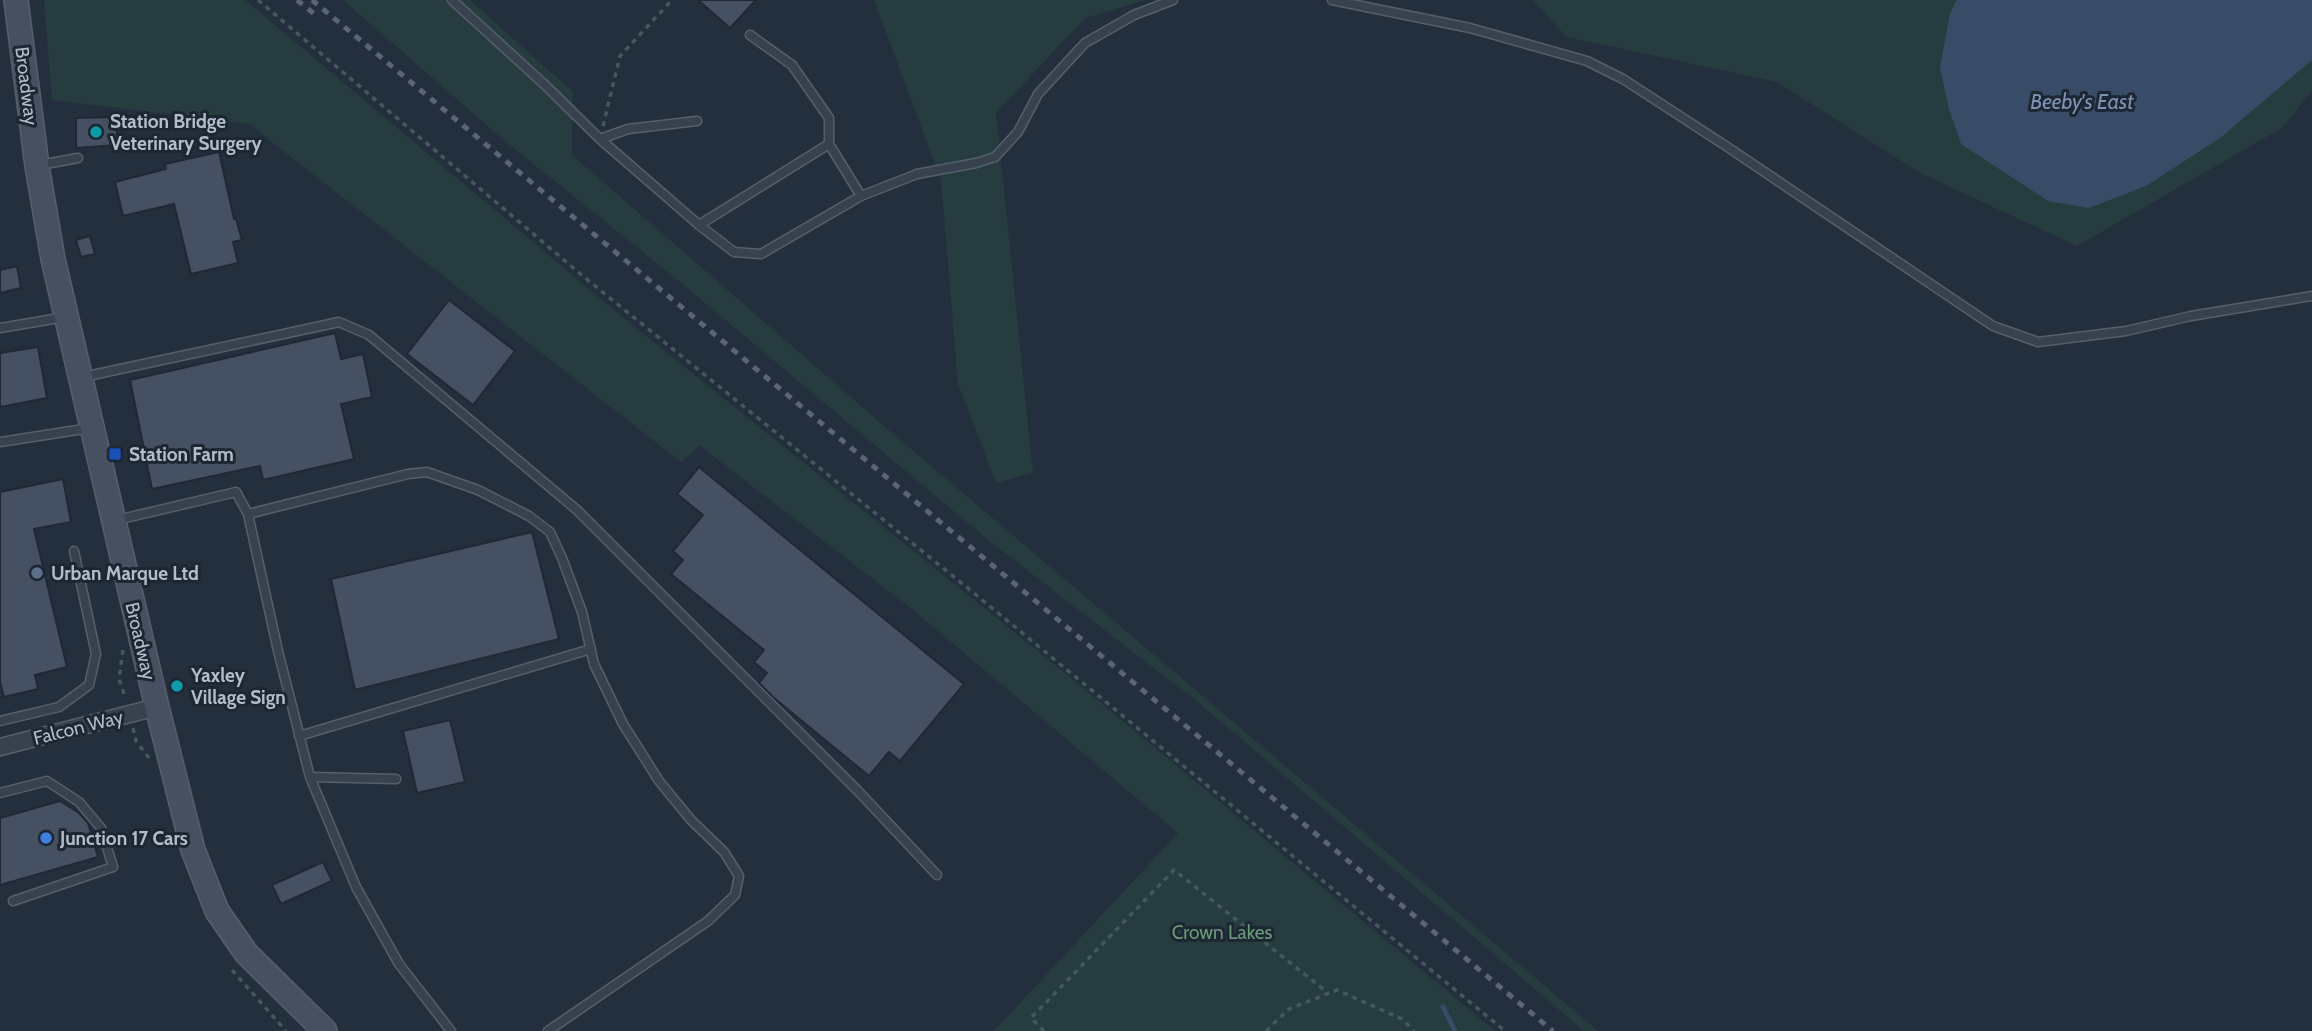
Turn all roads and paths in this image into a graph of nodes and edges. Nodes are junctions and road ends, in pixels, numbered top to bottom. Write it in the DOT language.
graph roads {
  1 [pos="16,0"];
  2 [pos="258,0"];
  3 [pos="452,0"];
  4 [pos="671,0"];
  5 [pos="1173,0"];
  6 [pos="1332,0"];
  7 [pos="750,35"];
  8 [pos="697,121"];
  9 [pos="600,139"];
  10 [pos="829,144"];
  11 [pos="78,158"];
  12 [pos="37,166"];
  13 [pos="861,197"];
  14 [pos="699,225"];
  15 [pos="2312,296"];
  16 [pos="68,317"];
  17 [pos="0,328"];
  18 [pos="80,378"];
  19 [pos="92,428"];
  20 [pos="0,442"];
  21 [pos="248,514"];
  22 [pos="114,521"];
  23 [pos="74,551"];
  24 [pos="591,649"];
  25 [pos="156,707"];
  26 [pos="0,721"];
  27 [pos="299,736"];
  28 [pos="0,747"];
  29 [pos="310,778"];
  30 [pos="396,779"];
  31 [pos="0,793"];
  32 [pos="937,875"];
  33 [pos="13,901"];
  34 [pos="1328,993"];
  35 [pos="325,1031"];
  36 [pos="451,1031"];
  37 [pos="548,1031"];
  38 [pos="1044,1031"];
  39 [pos="1266,1031"];
  40 [pos="1414,1031"];
  41 [pos="1505,1031"];
  1 -- 12 [label="main road, Broadway"];
  2 -- 41 [label="path"];
  3 -- 9 [label="lane"];
  4 -- 9 [label="path"];
  5 -- 13 [label="lane"];
  6 -- 15 [label="lane"];
  7 -- 10 [label="lane"];
  8 -- 9 [label="lane"];
  9 -- 14 [label="lane"];
  10 -- 13 [label="lane"];
  10 -- 14 [label="lane"];
  11 -- 12 [label="lane"];
  12 -- 16 [label="main road, Broadway"];
  13 -- 14 [label="lane"];
  16 -- 17 [label="lane"];
  16 -- 18 [label="main road, Broadway"];
  18 -- 19 [label="main road, Broadway"];
  18 -- 32 [label="lane"];
  19 -- 20 [label="lane"];
  19 -- 22 [label="main road, Broadway"];
  21 -- 22 [label="lane"];
  21 -- 24 [label="lane"];
  21 -- 27 [label="lane"];
  22 -- 25 [label="main road, Broadway"];
  23 -- 26 [label="lane"];
  24 -- 27 [label="lane"];
  24 -- 37 [label="lane"];
  25 -- 28 [label="street, Falcon Way"];
  25 -- 35 [label="main road, Broadway"];
  27 -- 29 [label="lane"];
  29 -- 30 [label="lane"];
  29 -- 36 [label="lane"];
  31 -- 33 [label="lane"];
  34 -- 38 [label="path"];
  34 -- 39 [label="path"];
  34 -- 40 [label="path"];
}
